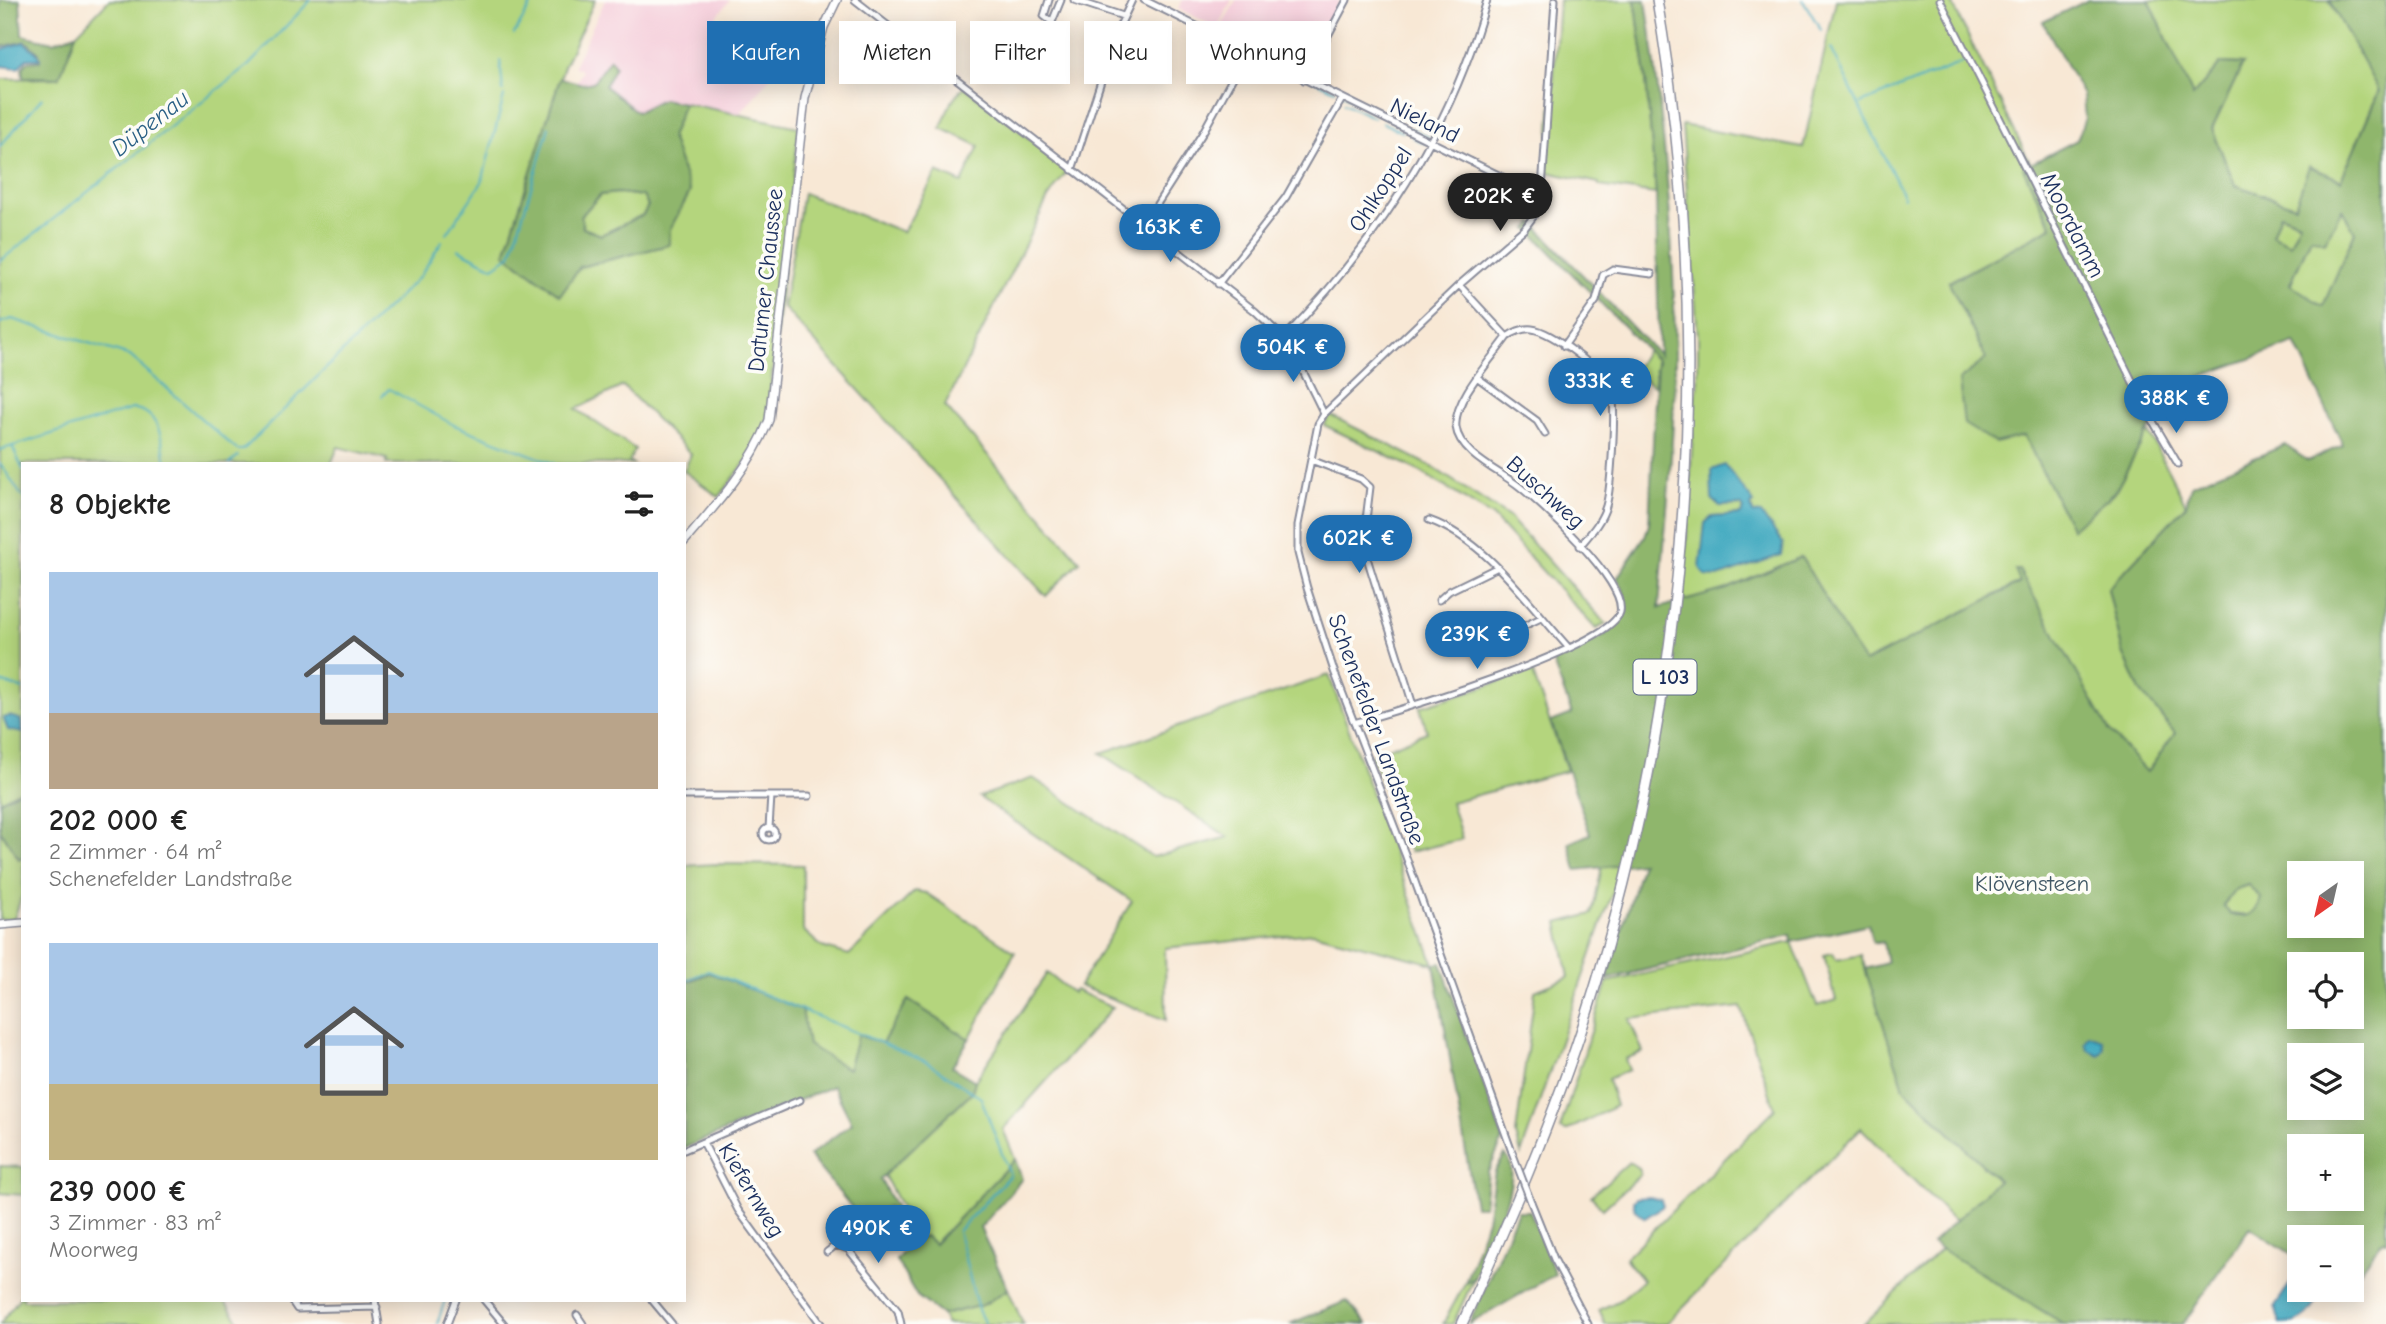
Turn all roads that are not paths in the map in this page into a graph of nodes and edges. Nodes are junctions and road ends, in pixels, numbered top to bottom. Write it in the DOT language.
graph roads {
  1 [pos="837,0"];
  2 [pos="855,0"];
  3 [pos="1049,0"];
  4 [pos="1061,0"];
  5 [pos="1073,0"];
  6 [pos="1132,0"];
  7 [pos="1144,0"];
  8 [pos="1347,0"];
  9 [pos="1487,0"];
  10 [pos="1555,0"];
  11 [pos="1657,0"];
  12 [pos="1940,0"];
  13 [pos="1123,16"];
  14 [pos="1188,21"];
  15 [pos="1331,30"];
  16 [pos="1229,84"];
  17 [pos="1312,84"];
  18 [pos="1342,99"];
  19 [pos="1431,142"];
  20 [pos="1072,170"];
  21 [pos="1541,196"];
  22 [pos="1143,226"];
  23 [pos="1652,274"];
  24 [pos="1218,284"];
  25 [pos="1459,285"];
  26 [pos="1507,337"];
  27 [pos="1284,338"];
  28 [pos="1564,346"];
  29 [pos="1478,378"];
  30 [pos="1324,414"];
  31 [pos="1545,434"];
  32 [pos="1311,460"];
  33 [pos="2178,464"];
  34 [pos="1429,520"];
  35 [pos="686,540"];
  36 [pos="1580,546"];
  37 [pos="1496,568"];
  38 [pos="1439,600"];
  39 [pos="1541,618"];
  40 [pos="1568,647"];
  41 [pos="1458,650"];
  42 [pos="1413,705"];
  43 [pos="1354,723"];
  44 [pos="686,796"];
  45 [pos="771,796"];
  46 [pos="808,796"];
  47 [pos="769,828"];
  48 [pos="21,923"];
  49 [pos="0,925"];
  50 [pos="800,1100"];
  51 [pos="703,1142"];
  52 [pos="686,1149"];
  53 [pos="827,1252"];
  54 [pos="292,1302"];
  55 [pos="455,1302"];
  56 [pos="486,1302"];
  57 [pos="654,1302"];
  58 [pos="376,1304"];
  59 [pos="577,1315"];
  60 [pos="379,1324"];
  61 [pos="447,1324"];
  62 [pos="505,1324"];
  63 [pos="583,1324"];
  64 [pos="672,1324"];
  65 [pos="821,1324"];
  66 [pos="901,1324"];
  67 [pos="1462,1324"];
  68 [pos="1588,1324"];
  1 -- 35 [label="street, Datumer Chaussee"];
  2 -- 20 [label="street"];
  3 -- 4 [label="street"];
  5 -- 13 [label="street"];
  6 -- 13 [label="street"];
  7 -- 14 [label="street, Nieland"];
  8 -- 15 [label="street"];
  9 -- 19 [label="street, Ohlkoppel"];
  10 -- 21 [label="street, Schenefelder Landstraße"];
  11 -- 67 [label="main road, L 103"];
  12 -- 33 [label="street, Moordamm"];
  13 -- 20 [label="street"];
  16 -- 22 [label="street"];
  17 -- 18 [label="street, Nieland"];
  18 -- 19 [label="street, Nieland"];
  18 -- 24 [label="street"];
  19 -- 21 [label="street, Nieland"];
  19 -- 27 [label="street, Ohlkoppel"];
  20 -- 22 [label="street"];
  21 -- 25 [label="street, Schenefelder Landstraße"];
  22 -- 24 [label="street"];
  23 -- 28 [label="street"];
  24 -- 27 [label="street"];
  25 -- 26 [label="street"];
  25 -- 30 [label="street, Schenefelder Landstraße"];
  26 -- 28 [label="street"];
  26 -- 29 [label="street, Buschweg"];
  27 -- 30 [label="street"];
  28 -- 36 [label="street"];
  29 -- 31 [label="street, Buschweg"];
  29 -- 36 [label="street, Buschweg"];
  30 -- 32 [label="street, Schenefelder Landstraße"];
  32 -- 42 [label="street"];
  32 -- 43 [label="street, Schenefelder Landstraße"];
  34 -- 37 [label="street"];
  36 -- 40 [label="street, Buschweg"];
  37 -- 38 [label="street"];
  37 -- 39 [label="street"];
  39 -- 40 [label="street"];
  39 -- 41 [label="street"];
  40 -- 42 [label="street"];
  42 -- 43 [label="street"];
  43 -- 68 [label="street, Schenefelder Landstraße, bridge"];
  44 -- 45 [label="street"];
  45 -- 46 [label="street"];
  45 -- 47 [label="street"];
  48 -- 49 [label="street"];
  50 -- 51 [label="street"];
  51 -- 52 [label="street"];
  51 -- 65 [label="street, Kiefernweg"];
  53 -- 66 [label="street"];
  54 -- 58 [label="street"];
  55 -- 61 [label="street"];
  56 -- 62 [label="street"];
  57 -- 64 [label="street"];
  58 -- 60 [label="street"];
  59 -- 63 [label="street"];
}
